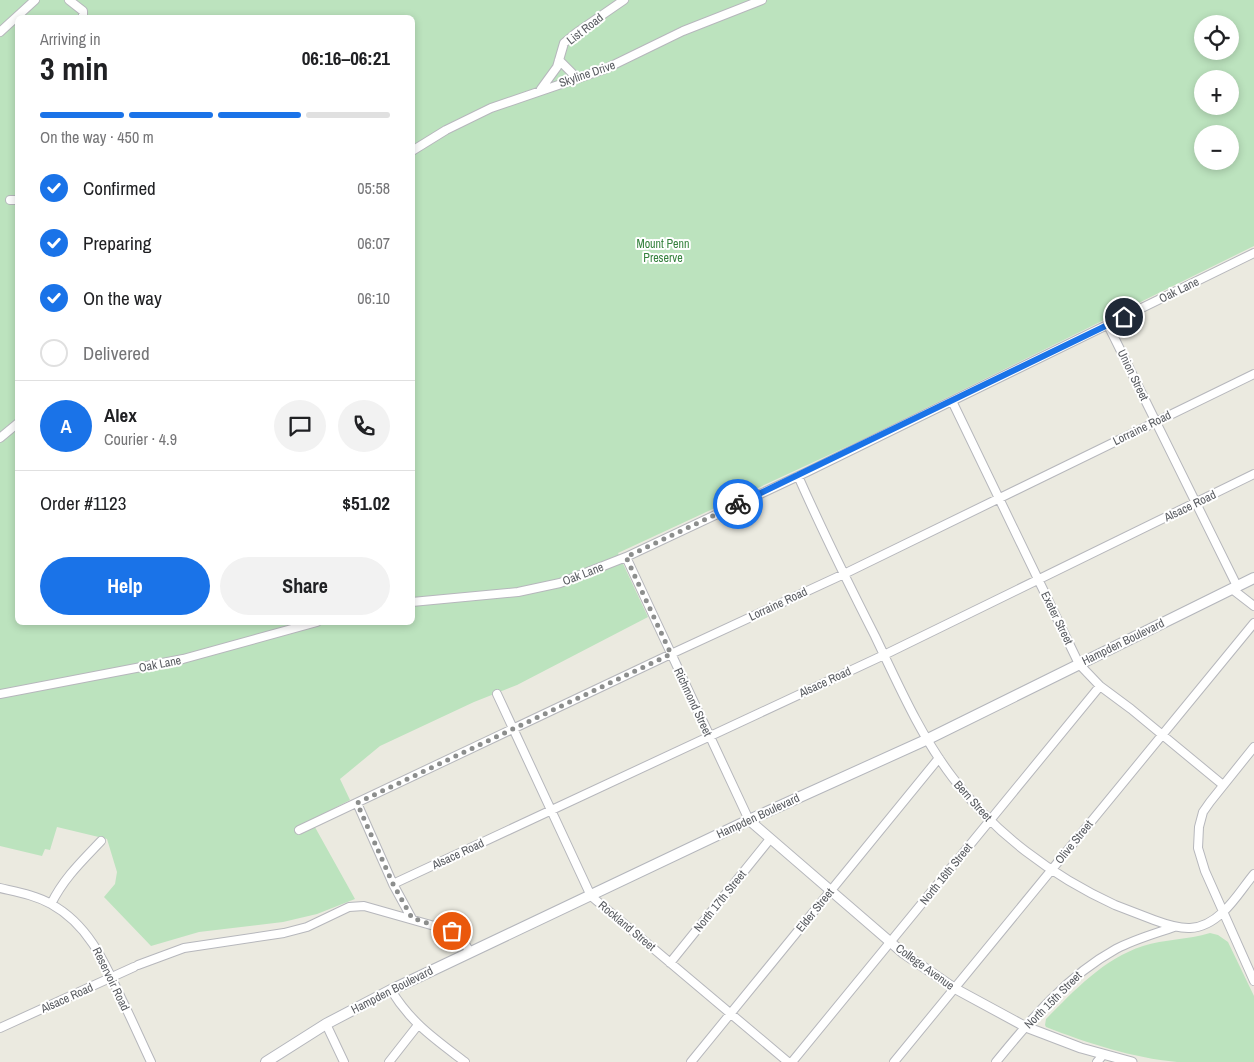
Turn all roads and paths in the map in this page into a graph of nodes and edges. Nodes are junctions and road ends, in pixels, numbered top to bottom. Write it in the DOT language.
graph roads {
  1 [pos="35,0"];
  2 [pos="69,0"];
  3 [pos="624,0"];
  4 [pos="762,0"];
  5 [pos="19,15"];
  6 [pos="83,15"];
  7 [pos="15,18"];
  8 [pos="0,32"];
  9 [pos="559,60"];
  10 [pos="577,78"];
  11 [pos="539,91"];
  12 [pos="415,149"];
  13 [pos="1254,253"];
  14 [pos="1108,325"];
  15 [pos="1254,374"];
  16 [pos="952,401"];
  17 [pos="1156,421"];
  18 [pos="15,426"];
  19 [pos="0,438"];
  20 [pos="1254,474"];
  21 [pos="798,476"];
  22 [pos="1000,498"];
  23 [pos="1196,503"];
  24 [pos="626,557"];
  25 [pos="844,574"];
  26 [pos="1254,578"];
  27 [pos="1038,580"];
  28 [pos="1235,587"];
  29 [pos="415,602"];
  30 [pos="1254,606"];
  31 [pos="1254,623"];
  32 [pos="306,625"];
  33 [pos="671,654"];
  34 [pos="884,655"];
  35 [pos="1079,664"];
  36 [pos="1100,686"];
  37 [pos="0,694"];
  38 [pos="497,694"];
  39 [pos="513,728"];
  40 [pos="1162,735"];
  41 [pos="709,736"];
  42 [pos="928,739"];
  43 [pos="1254,748"];
  44 [pos="939,758"];
  45 [pos="1223,785"];
  46 [pos="357,803"];
  47 [pos="551,810"];
  48 [pos="749,820"];
  49 [pos="990,820"];
  50 [pos="299,830"];
  51 [pos="770,839"];
  52 [pos="101,841"];
  53 [pos="1051,870"];
  54 [pos="1254,874"];
  55 [pos="393,884"];
  56 [pos="0,888"];
  57 [pos="830,892"];
  58 [pos="591,896"];
  59 [pos="51,904"];
  60 [pos="1223,912"];
  61 [pos="412,918"];
  62 [pos="1174,927"];
  63 [pos="891,942"];
  64 [pos="470,952"];
  65 [pos="670,963"];
  66 [pos="112,978"];
  67 [pos="1254,981"];
  68 [pos="954,988"];
  69 [pos="391,990"];
  70 [pos="730,1014"];
  71 [pos="326,1024"];
  72 [pos="418,1025"];
  73 [pos="1026,1027"];
  74 [pos="0,1028"];
  75 [pos="1100,1058"];
  76 [pos="151,1062"];
  77 [pos="266,1062"];
  78 [pos="344,1062"];
  79 [pos="389,1062"];
  80 [pos="465,1062"];
  81 [pos="691,1062"];
  82 [pos="788,1062"];
  83 [pos="792,1062"];
  84 [pos="894,1062"];
  85 [pos="996,1062"];
  86 [pos="1132,1062"];
  1 -- 5 [label="street"];
  2 -- 6 [label="street"];
  3 -- 9 [label="street, List Road"];
  4 -- 10 [label="street, Skyline Drive"];
  7 -- 8 [label="street"];
  9 -- 10 [label="street"];
  9 -- 11 [label="street, List Road"];
  10 -- 11 [label="street, Skyline Drive"];
  11 -- 12 [label="street, Skyline Drive"];
  13 -- 14 [label="street, Oak Lane"];
  14 -- 16 [label="street, Oak Lane"];
  14 -- 17 [label="street, Union Street"];
  15 -- 17 [label="street, Lorraine Road"];
  16 -- 21 [label="street, Oak Lane"];
  16 -- 22 [label="street, Exeter Street"];
  17 -- 22 [label="street, Lorraine Road"];
  17 -- 23 [label="street, Union Street"];
  18 -- 19 [label="street"];
  20 -- 23 [label="street, Alsace Road"];
  21 -- 24 [label="street, Oak Lane"];
  21 -- 25 [label="street, Bern Street"];
  22 -- 25 [label="street, Lorraine Road"];
  22 -- 27 [label="street, Exeter Street"];
  23 -- 27 [label="street, Alsace Road"];
  23 -- 28 [label="street, Union Street"];
  24 -- 29 [label="street, Oak Lane"];
  24 -- 33 [label="street, Richmond Street"];
  25 -- 33 [label="street, Lorraine Road"];
  25 -- 34 [label="street, Bern Street"];
  26 -- 28 [label="main road, Hampden Boulevard"];
  27 -- 34 [label="street, Alsace Road"];
  27 -- 35 [label="street, Exeter Street"];
  28 -- 30 [label="street, Union Street"];
  28 -- 35 [label="main road, Hampden Boulevard"];
  31 -- 40 [label="street, Olive Street"];
  32 -- 37 [label="street, Oak Lane"];
  33 -- 39 [label="street, Lorraine Road"];
  33 -- 41 [label="street, Richmond Street"];
  34 -- 41 [label="street, Alsace Road"];
  34 -- 42 [label="street, Bern Street"];
  35 -- 36 [label="street, Exeter Street"];
  35 -- 42 [label="main road, Hampden Boulevard"];
  36 -- 40 [label="street, Exeter Street"];
  36 -- 49 [label="street, North 16th Street"];
  38 -- 39 [label="street, Rockland Street"];
  39 -- 46 [label="street, Lorraine Road"];
  39 -- 47 [label="street, Rockland Street"];
  40 -- 45 [label="street, Exeter Street"];
  40 -- 53 [label="street, Olive Street"];
  41 -- 47 [label="street, Alsace Road"];
  41 -- 48 [label="street, Richmond Street"];
  42 -- 44 [label="street, Bern Street"];
  42 -- 48 [label="main road, Hampden Boulevard"];
  43 -- 45 [label="street"];
  44 -- 49 [label="street, Bern Street"];
  44 -- 57 [label="street, Elder Street"];
  45 -- 60 [label="street"];
  46 -- 50 [label="street, Lorraine Road"];
  46 -- 55 [label="street"];
  47 -- 55 [label="street, Alsace Road"];
  47 -- 58 [label="street, Rockland Street"];
  48 -- 51 [label="street, College Avenue"];
  48 -- 58 [label="main road, Hampden Boulevard"];
  49 -- 53 [label="street, Bern Street"];
  49 -- 63 [label="street, North 16th Street"];
  51 -- 57 [label="street, College Avenue"];
  51 -- 65 [label="street, North 17th Street"];
  52 -- 59 [label="street"];
  53 -- 62 [label="street, Bern Street"];
  53 -- 68 [label="street, Olive Street"];
  54 -- 60 [label="street, Bern Street"];
  55 -- 61 [label="street"];
  56 -- 59 [label="street, Reservoir Road"];
  57 -- 63 [label="street, College Avenue"];
  57 -- 70 [label="street, Elder Street"];
  58 -- 64 [label="main road, Hampden Boulevard"];
  58 -- 65 [label="street, Rockland Street"];
  59 -- 66 [label="street, Reservoir Road"];
  60 -- 62 [label="street, Bern Street"];
  60 -- 67 [label="street"];
  61 -- 64 [label="street, Alsace Road"];
  61 -- 66 [label="street, Alsace Road"];
  62 -- 73 [label="street, North 15th Street"];
  63 -- 68 [label="street, College Avenue"];
  63 -- 83 [label="street, North 16th Street"];
  64 -- 69 [label="main road, Hampden Boulevard"];
  65 -- 70 [label="street, Rockland Street"];
  66 -- 74 [label="street, Alsace Road"];
  66 -- 76 [label="street, Reservoir Road"];
  68 -- 73 [label="street, College Avenue"];
  68 -- 84 [label="street, Olive Street"];
  69 -- 71 [label="main road, Hampden Boulevard"];
  69 -- 72 [label="street"];
  70 -- 81 [label="street, Elder Street"];
  70 -- 82 [label="street, Rockland Street"];
  71 -- 77 [label="main road, Hampden Boulevard"];
  71 -- 78 [label="street"];
  72 -- 79 [label="street"];
  72 -- 80 [label="street"];
  73 -- 75 [label="street, College Avenue"];
  73 -- 85 [label="street, North 15th Street"];
  75 -- 86 [label="street, College Avenue"];
}
